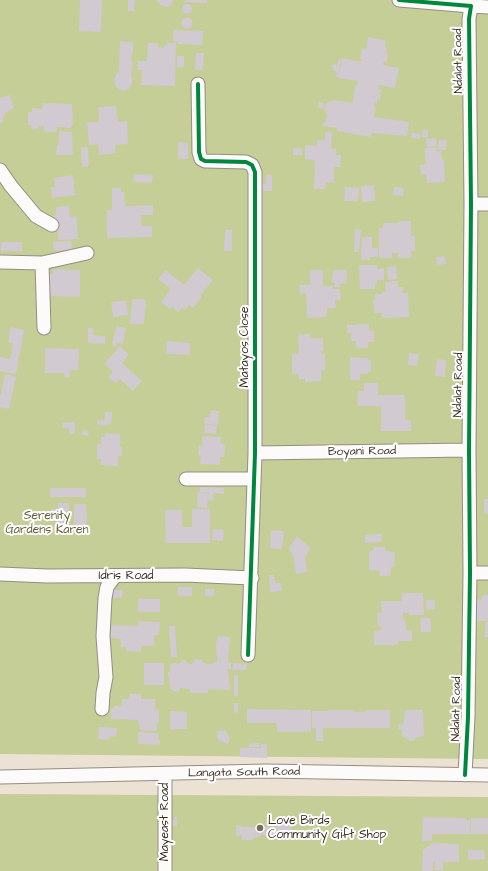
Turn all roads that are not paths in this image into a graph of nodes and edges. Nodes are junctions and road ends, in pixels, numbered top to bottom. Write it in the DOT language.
graph roads {
  1 [pos="399,0"];
  2 [pos="466,5"];
  3 [pos="488,6"];
  4 [pos="198,84"];
  5 [pos="0,170"];
  6 [pos="471,204"];
  7 [pos="488,204"];
  8 [pos="52,225"];
  9 [pos="87,253"];
  10 [pos="0,262"];
  11 [pos="42,263"];
  12 [pos="44,328"];
  13 [pos="469,450"];
  14 [pos="255,453"];
  15 [pos="186,479"];
  16 [pos="254,479"];
  17 [pos="470,573"];
  18 [pos="488,573"];
  19 [pos="0,574"];
  20 [pos="115,576"];
  21 [pos="252,578"];
  22 [pos="248,656"];
  23 [pos="102,709"];
  24 [pos="165,774"];
  25 [pos="465,775"];
  26 [pos="488,775"];
  27 [pos="0,777"];
  28 [pos="163,870"];
  1 -- 2 [label="street"];
  2 -- 3 [label="street"];
  2 -- 6 [label="street, Ndalat Road"];
  4 -- 14 [label="street, Matayos Close"];
  5 -- 8 [label="street"];
  6 -- 7 [label="street"];
  6 -- 13 [label="street, Ndalat Road"];
  9 -- 11 [label="street"];
  10 -- 11 [label="street"];
  11 -- 12 [label="street"];
  13 -- 14 [label="street, Boyani Road"];
  13 -- 17 [label="street, Ndalat Road"];
  14 -- 16 [label="street, Matayos Close"];
  15 -- 16 [label="street"];
  16 -- 21 [label="street, Matayos Close"];
  17 -- 18 [label="street"];
  17 -- 25 [label="street, Ndalat Road"];
  19 -- 20 [label="street, Idris Road"];
  20 -- 21 [label="street, Idris Road"];
  20 -- 23 [label="street"];
  21 -- 22 [label="street, Matayos Close"];
  24 -- 25 [label="street, Langata South Road"];
  24 -- 27 [label="street, Langata South Road"];
  24 -- 28 [label="street, Mayeast Road"];
  25 -- 26 [label="street, Langata South Road"];
}
